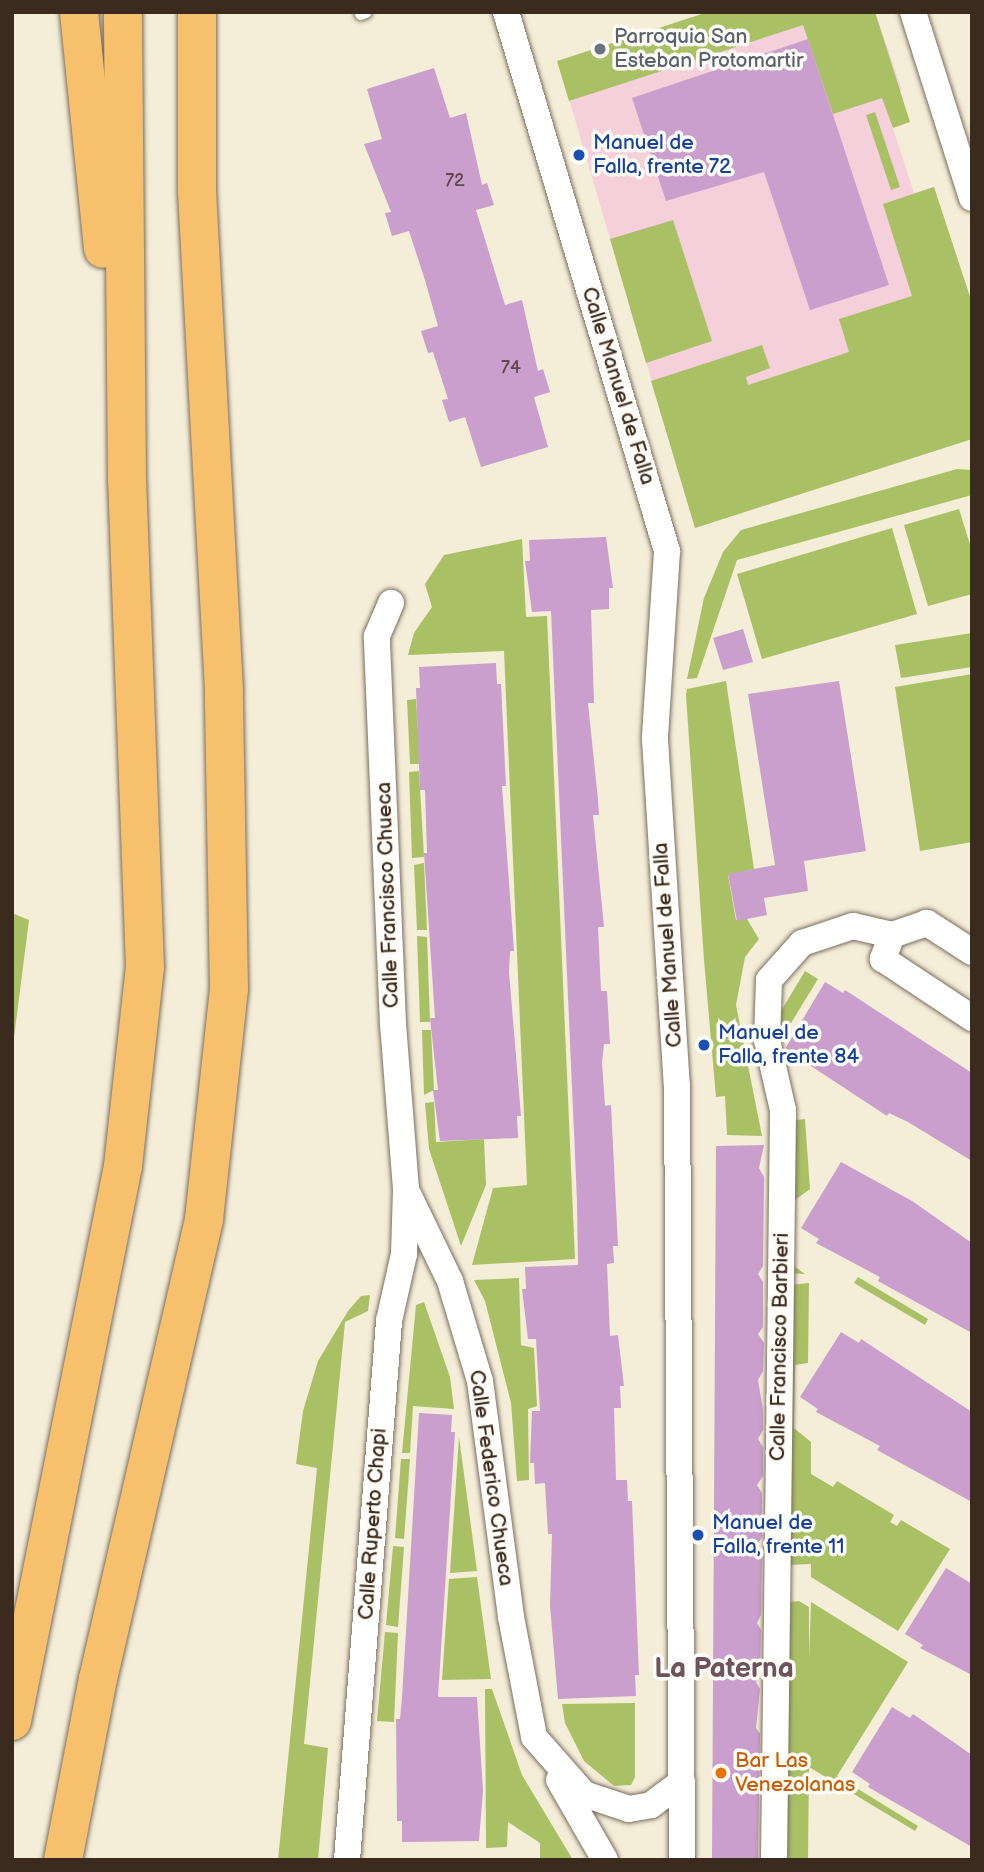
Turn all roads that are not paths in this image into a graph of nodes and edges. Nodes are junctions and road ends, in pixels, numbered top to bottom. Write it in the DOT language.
graph roads {
  1 [pos="79,12"];
  2 [pos="123,12"];
  3 [pos="197,12"];
  4 [pos="506,12"];
  5 [pos="526,12"];
  6 [pos="913,12"];
  7 [pos="517,53"];
  8 [pos="972,198"];
  9 [pos="127,481"];
  10 [pos="390,603"];
  11 [pos="892,935"];
  12 [pos="972,952"];
  13 [pos="972,1018"];
  14 [pos="406,1189"];
  15 [pos="12,1721"];
  16 [pos="534,1737"];
  17 [pos="682,1782"];
  18 [pos="63,1860"];
  19 [pos="347,1860"];
  20 [pos="605,1860"];
  21 [pos="682,1860"];
  22 [pos="774,1860"];
  1 -- 9 [label="highway"];
  2 -- 9 [label="highway"];
  3 -- 18 [label="highway"];
  4 -- 7 [label="street, Calle Manuel de Falla"];
  5 -- 7 [label="street, Calle Manuel de Falla"];
  6 -- 8 [label="street"];
  7 -- 17 [label="street, Calle Manuel de Falla"];
  9 -- 15 [label="highway"];
  10 -- 14 [label="street, Calle Francisco Chueca"];
  11 -- 12 [label="street"];
  11 -- 13 [label="street"];
  11 -- 22 [label="street, Calle Francisco Barbieri"];
  14 -- 16 [label="street, Calle Federico Chueca"];
  14 -- 19 [label="street, Calle Ruperto Chapi"];
  16 -- 17 [label="street"];
  16 -- 20 [label="street, Calle Federico Chueca"];
  17 -- 21 [label="street, Calle Manuel de Falla"];
}
